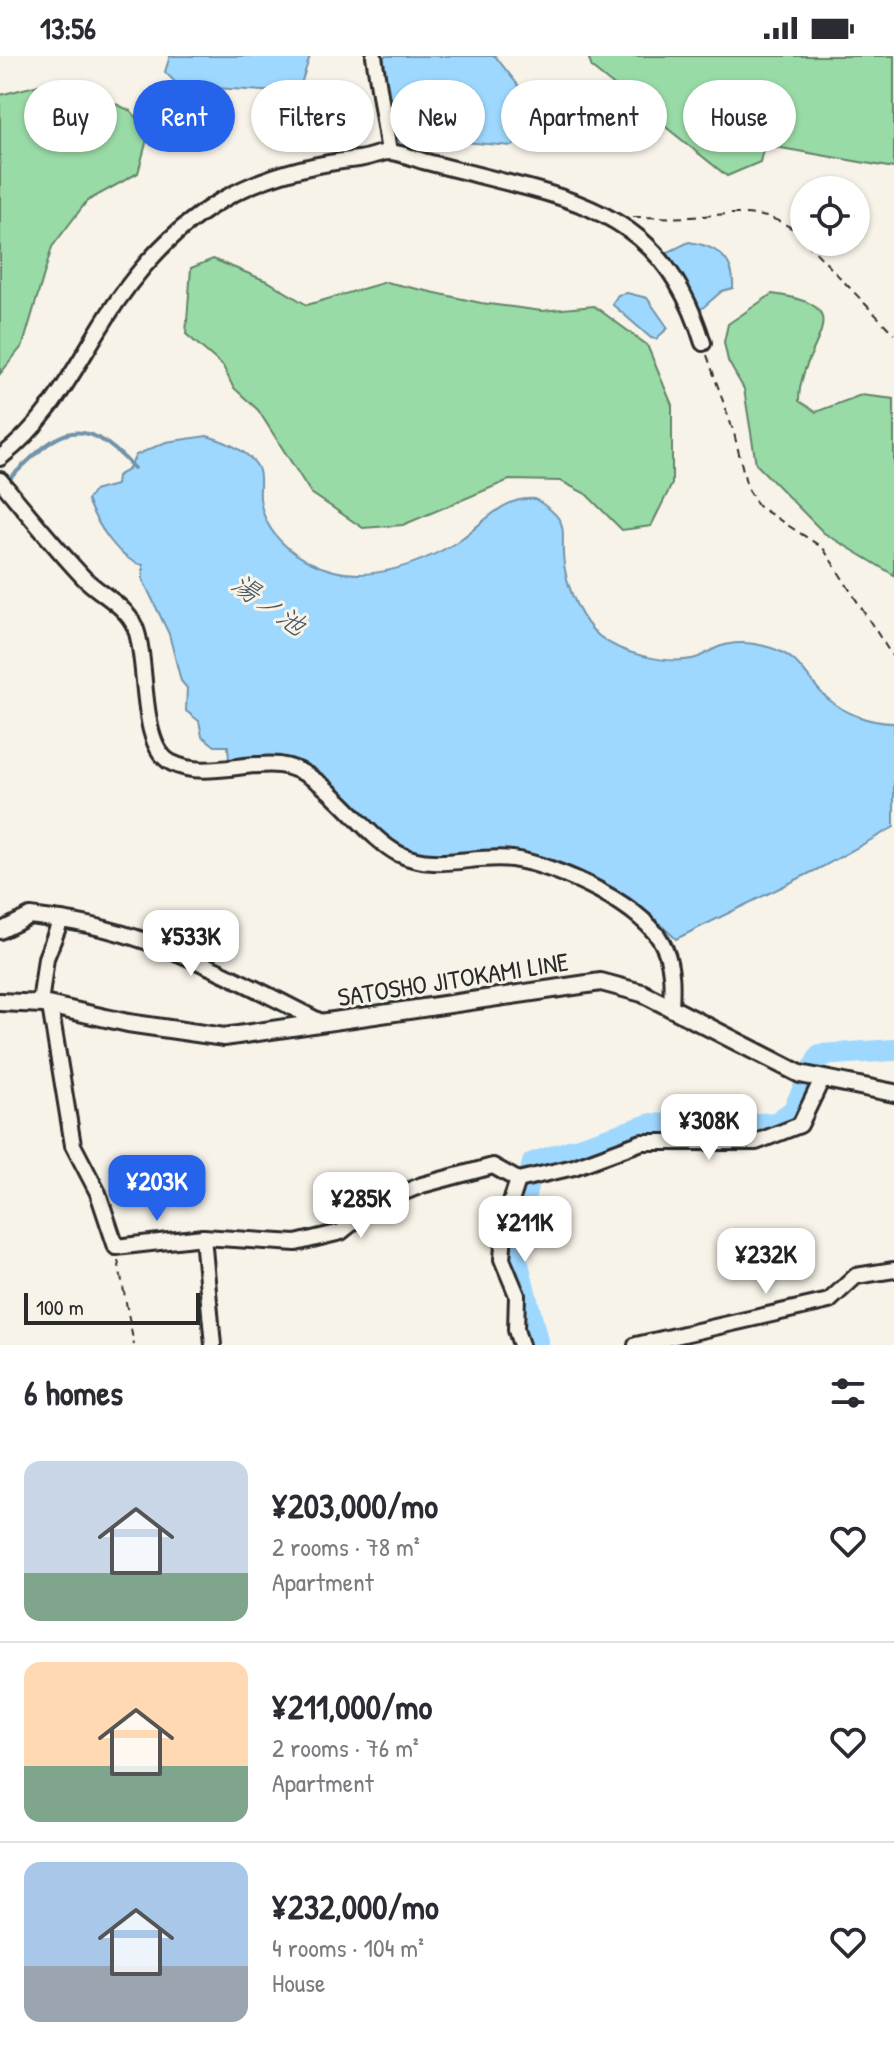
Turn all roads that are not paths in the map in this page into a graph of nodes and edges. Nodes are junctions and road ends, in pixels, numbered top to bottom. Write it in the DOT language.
graph roads {
  1 [pos="374,56"];
  2 [pos="389,152"];
  3 [pos="703,343"];
  4 [pos="0,458"];
  5 [pos="0,480"];
  6 [pos="61,920"];
  7 [pos="0,931"];
  8 [pos="0,1002"];
  9 [pos="45,1005"];
  10 [pos="671,1009"];
  11 [pos="323,1023"];
  12 [pos="812,1077"];
  13 [pos="894,1093"];
  14 [pos="519,1180"];
  15 [pos="203,1237"];
  16 [pos="894,1270"];
  17 [pos="213,1345"];
  18 [pos="521,1345"];
  19 [pos="636,1345"];
  1 -- 2 [label="street"];
  2 -- 3 [label="street"];
  2 -- 4 [label="street"];
  5 -- 10 [label="street"];
  6 -- 7 [label="street"];
  6 -- 9 [label="street"];
  6 -- 11 [label="street"];
  8 -- 9 [label="main road, SATOSHO JITOKAMI LINE"];
  9 -- 11 [label="main road, SATOSHO JITOKAMI LINE"];
  9 -- 15 [label="street"];
  10 -- 11 [label="main road, SATOSHO JITOKAMI LINE"];
  10 -- 12 [label="main road, SATOSHO JITOKAMI LINE"];
  12 -- 13 [label="main road, SATOSHO JITOKAMI LINE"];
  12 -- 14 [label="street"];
  14 -- 15 [label="street"];
  14 -- 18 [label="street"];
  15 -- 17 [label="street"];
  16 -- 19 [label="street"];
}
